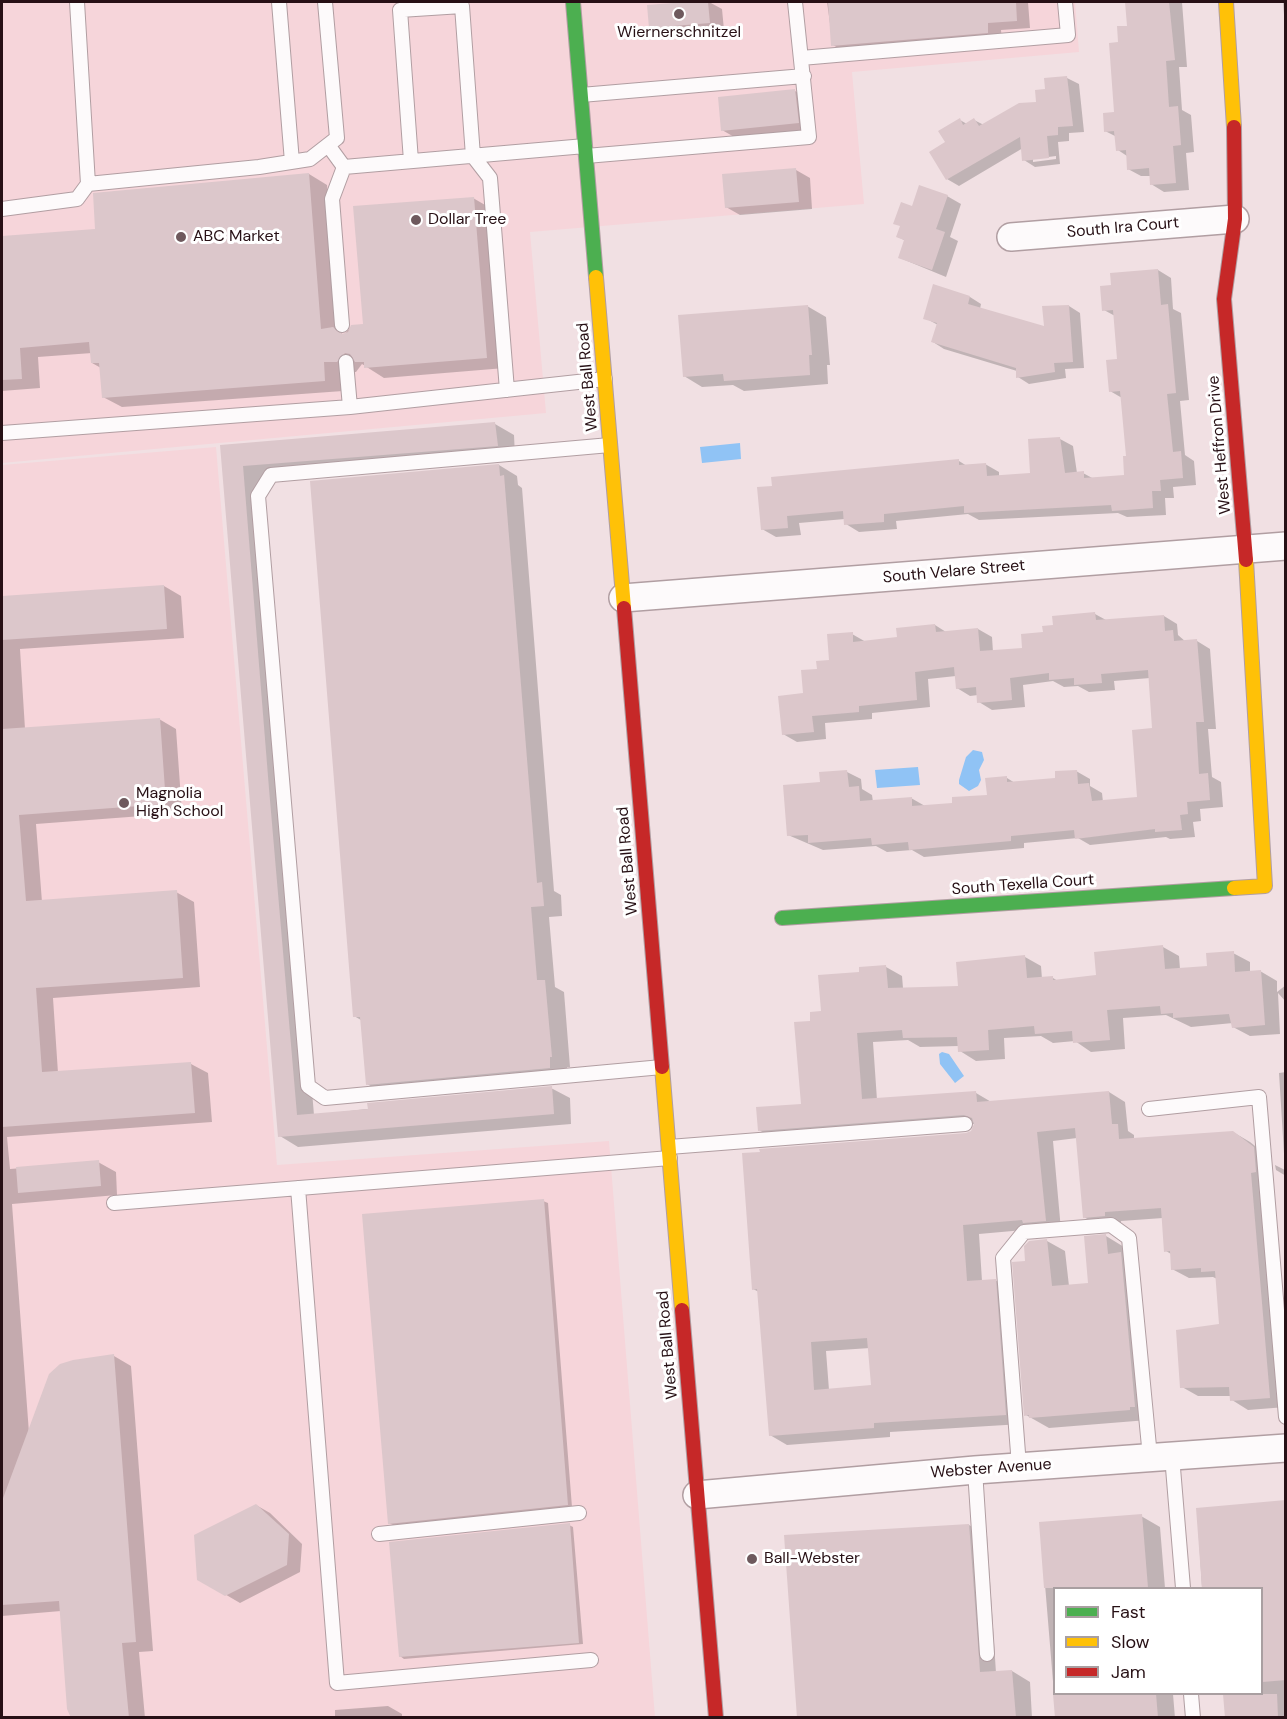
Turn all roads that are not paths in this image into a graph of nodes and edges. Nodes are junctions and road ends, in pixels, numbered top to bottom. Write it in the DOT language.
graph roads {
  1 [pos="76,2"];
  2 [pos="279,2"];
  3 [pos="325,2"];
  4 [pos="573,2"];
  5 [pos="795,2"];
  6 [pos="1065,2"];
  7 [pos="1226,2"];
  8 [pos="801,58"];
  9 [pos="804,76"];
  10 [pos="581,94"];
  11 [pos="328,145"];
  12 [pos="586,151"];
  13 [pos="473,156"];
  14 [pos="411,161"];
  15 [pos="292,162"];
  16 [pos="344,166"];
  17 [pos="88,184"];
  18 [pos="2,209"];
  19 [pos="1235,219"];
  20 [pos="1011,237"];
  21 [pos="342,325"];
  22 [pos="346,362"];
  23 [pos="605,379"];
  24 [pos="507,390"];
  25 [pos="350,408"];
  26 [pos="2,434"];
  27 [pos="610,445"];
  28 [pos="1286,546"];
  29 [pos="1245,549"];
  30 [pos="623,598"];
  31 [pos="1265,886"];
  32 [pos="782,918"];
  33 [pos="662,1067"];
  34 [pos="1149,1109"];
  35 [pos="965,1124"];
  36 [pos="669,1152"];
  37 [pos="298,1188"];
  38 [pos="114,1203"];
  39 [pos="1286,1417"];
  40 [pos="1286,1448"];
  41 [pos="1161,1456"];
  42 [pos="1019,1467"];
  43 [pos="975,1470"];
  44 [pos="697,1495"];
  45 [pos="579,1514"];
  46 [pos="379,1534"];
  47 [pos="1183,1587"];
  48 [pos="987,1654"];
  49 [pos="591,1660"];
  50 [pos="1191,1695"];
  51 [pos="716,1718"];
  52 [pos="1193,1718"];
  1 -- 17 [label="lane"];
  2 -- 15 [label="lane"];
  3 -- 11 [label="lane"];
  4 -- 10 [label="main road, West Ball Road"];
  5 -- 8 [label="lane"];
  6 -- 8 [label="lane"];
  7 -- 19 [label="main road, West Heffron Drive"];
  8 -- 9 [label="lane"];
  9 -- 10 [label="lane"];
  9 -- 12 [label="lane"];
  10 -- 12 [label="main road, West Ball Road"];
  11 -- 15 [label="lane"];
  11 -- 16 [label="lane"];
  12 -- 13 [label="lane"];
  12 -- 23 [label="main road, West Ball Road"];
  13 -- 14 [label="lane"];
  13 -- 14 [label="lane"];
  13 -- 24 [label="lane"];
  14 -- 16 [label="lane"];
  15 -- 17 [label="lane"];
  16 -- 21 [label="lane"];
  17 -- 18 [label="lane"];
  19 -- 20 [label="street, South Ira Court"];
  19 -- 29 [label="main road, West Heffron Drive"];
  22 -- 25 [label="lane"];
  23 -- 24 [label="lane"];
  23 -- 27 [label="main road, West Ball Road"];
  24 -- 25 [label="lane"];
  25 -- 26 [label="lane"];
  27 -- 30 [label="main road, West Ball Road"];
  27 -- 33 [label="lane"];
  28 -- 29 [label="street, South Velare Street"];
  29 -- 30 [label="street, South Velare Street"];
  29 -- 31 [label="main road, West Heffron Drive"];
  30 -- 33 [label="main road, West Ball Road"];
  31 -- 32 [label="main road, South Texella Court"];
  33 -- 36 [label="main road, West Ball Road"];
  34 -- 39 [label="lane"];
  35 -- 36 [label="lane"];
  36 -- 37 [label="lane"];
  36 -- 44 [label="main road, West Ball Road"];
  37 -- 38 [label="lane"];
  37 -- 49 [label="lane"];
  40 -- 41 [label="street, Webster Avenue"];
  41 -- 42 [label="street, Webster Avenue"];
  41 -- 42 [label="lane"];
  41 -- 47 [label="lane"];
  42 -- 43 [label="street, Webster Avenue"];
  43 -- 44 [label="street, Webster Avenue"];
  43 -- 48 [label="lane"];
  44 -- 51 [label="main road, West Ball Road"];
  45 -- 46 [label="lane"];
  50 -- 52 [label="lane"];
}
